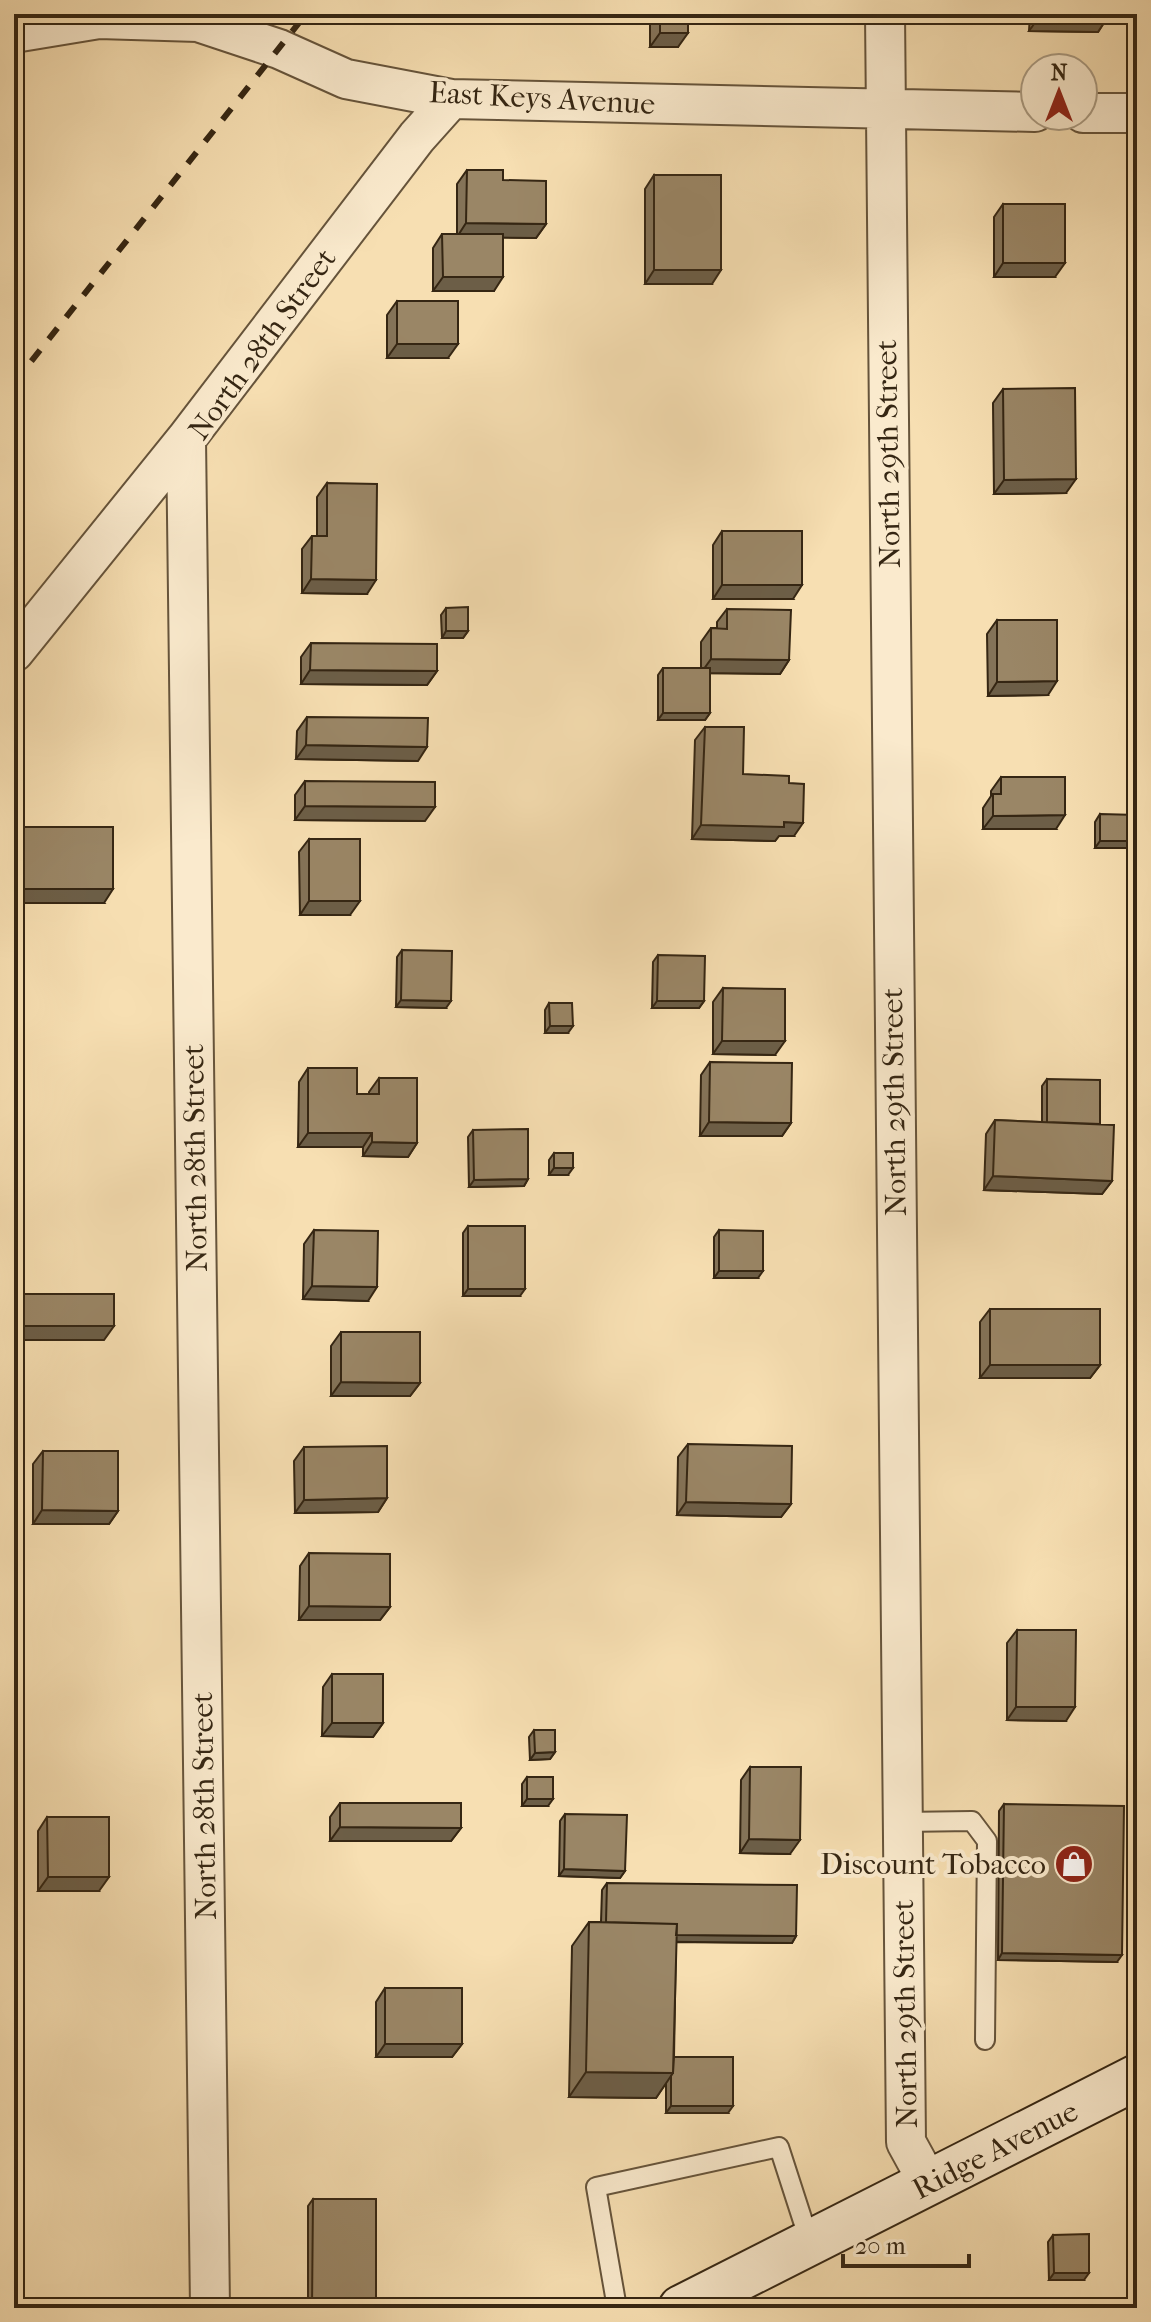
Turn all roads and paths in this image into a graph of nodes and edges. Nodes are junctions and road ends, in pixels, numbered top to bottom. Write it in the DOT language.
graph roads {
  1 [pos="885,14"];
  2 [pos="14,33"];
  3 [pos="451,99"];
  4 [pos="884,109"];
  5 [pos="1019,112"];
  6 [pos="1099,113"];
  7 [pos="1137,113"];
  8 [pos="186,439"];
  9 [pos="14,652"];
  10 [pos="902,1822"];
  11 [pos="985,2040"];
  12 [pos="1137,2077"];
  13 [pos="929,2184"];
  14 [pos="810,2243"];
  15 [pos="210,2308"];
  16 [pos="617,2308"];
  17 [pos="681,2308"];
  1 -- 4 [label="street, North 29th Street"];
  2 -- 3 [label="street, East Keys Avenue"];
  3 -- 4 [label="street, East Keys Avenue"];
  3 -- 8 [label="street, North 28th Street"];
  4 -- 5 [label="street, East Keys Avenue"];
  4 -- 10 [label="street, North 29th Street"];
  6 -- 7 [label="street"];
  8 -- 9 [label="street"];
  8 -- 15 [label="street, North 28th Street"];
  10 -- 11 [label="lane"];
  10 -- 13 [label="street, North 29th Street"];
  12 -- 13 [label="street, Ridge Avenue"];
  13 -- 14 [label="street, Ridge Avenue"];
  14 -- 16 [label="lane"];
  14 -- 17 [label="street, Ridge Avenue"];
}
